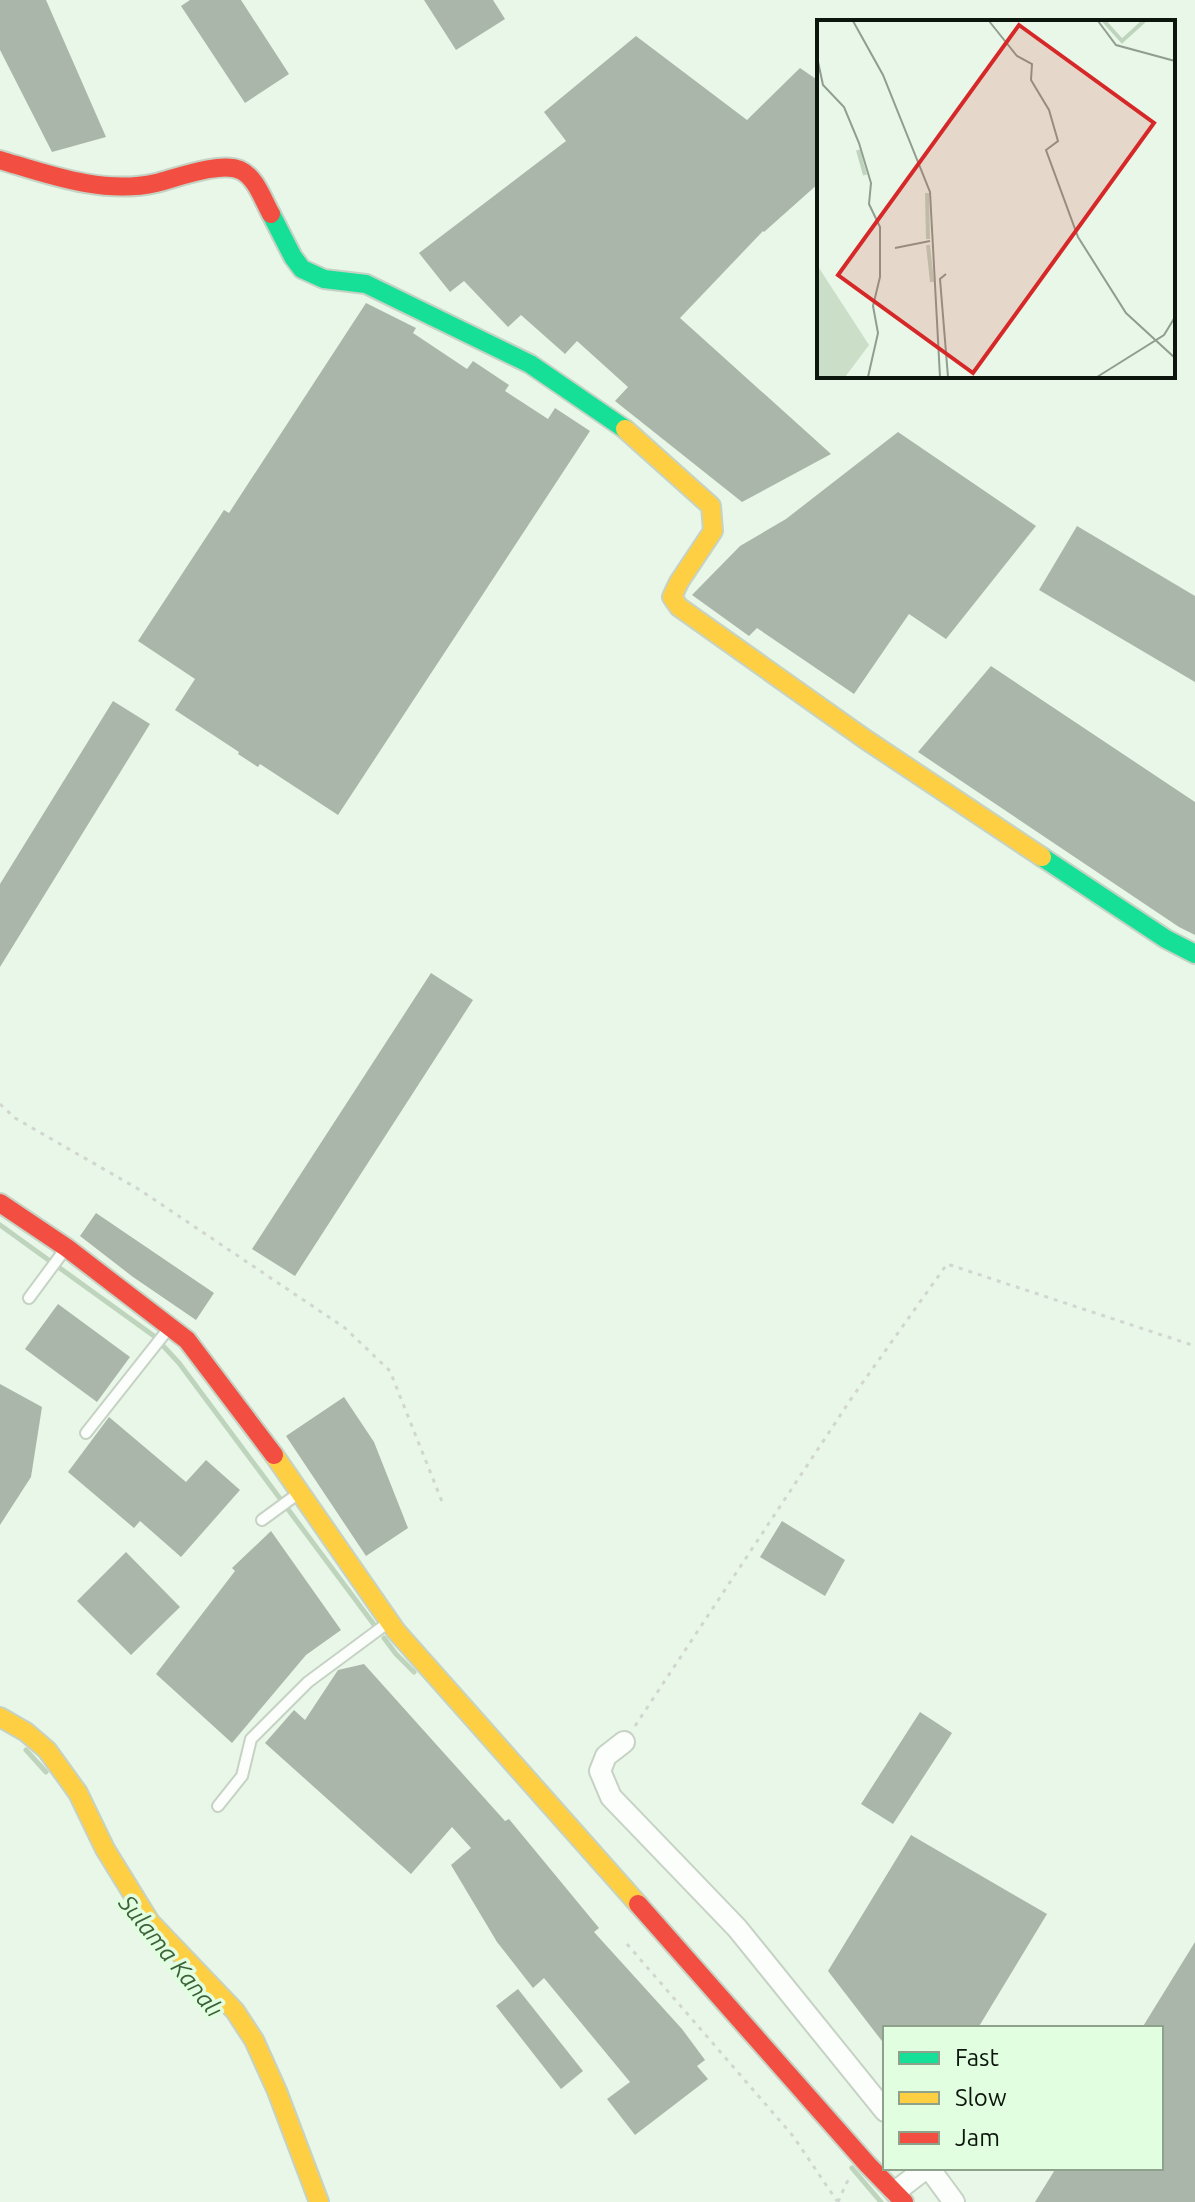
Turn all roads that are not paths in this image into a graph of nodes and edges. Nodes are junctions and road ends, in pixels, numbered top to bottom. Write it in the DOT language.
graph roads {
  1 [pos="0,160"];
  2 [pos="1195,954"];
  3 [pos="0,1203"];
  4 [pos="63,1253"];
  5 [pos="29,1298"];
  6 [pos="166,1331"];
  7 [pos="86,1433"];
  8 [pos="295,1495"];
  9 [pos="262,1520"];
  10 [pos="387,1624"];
  11 [pos="0,1717"];
  12 [pos="624,1742"];
  13 [pos="218,1806"];
  14 [pos="883,2109"];
  15 [pos="926,2170"];
  16 [pos="930,2170"];
  17 [pos="899,2197"];
  18 [pos="319,2202"];
  19 [pos="954,2202"];
  1 -- 2 [label="street"];
  3 -- 4 [label="street"];
  4 -- 5 [label="lane"];
  4 -- 6 [label="street"];
  6 -- 7 [label="lane"];
  6 -- 8 [label="street"];
  8 -- 9 [label="lane"];
  8 -- 10 [label="street"];
  10 -- 13 [label="lane"];
  10 -- 17 [label="street"];
  11 -- 18 [label="street"];
  12 -- 14 [label="street"];
  15 -- 17 [label="street"];
  16 -- 19 [label="street"];
}
